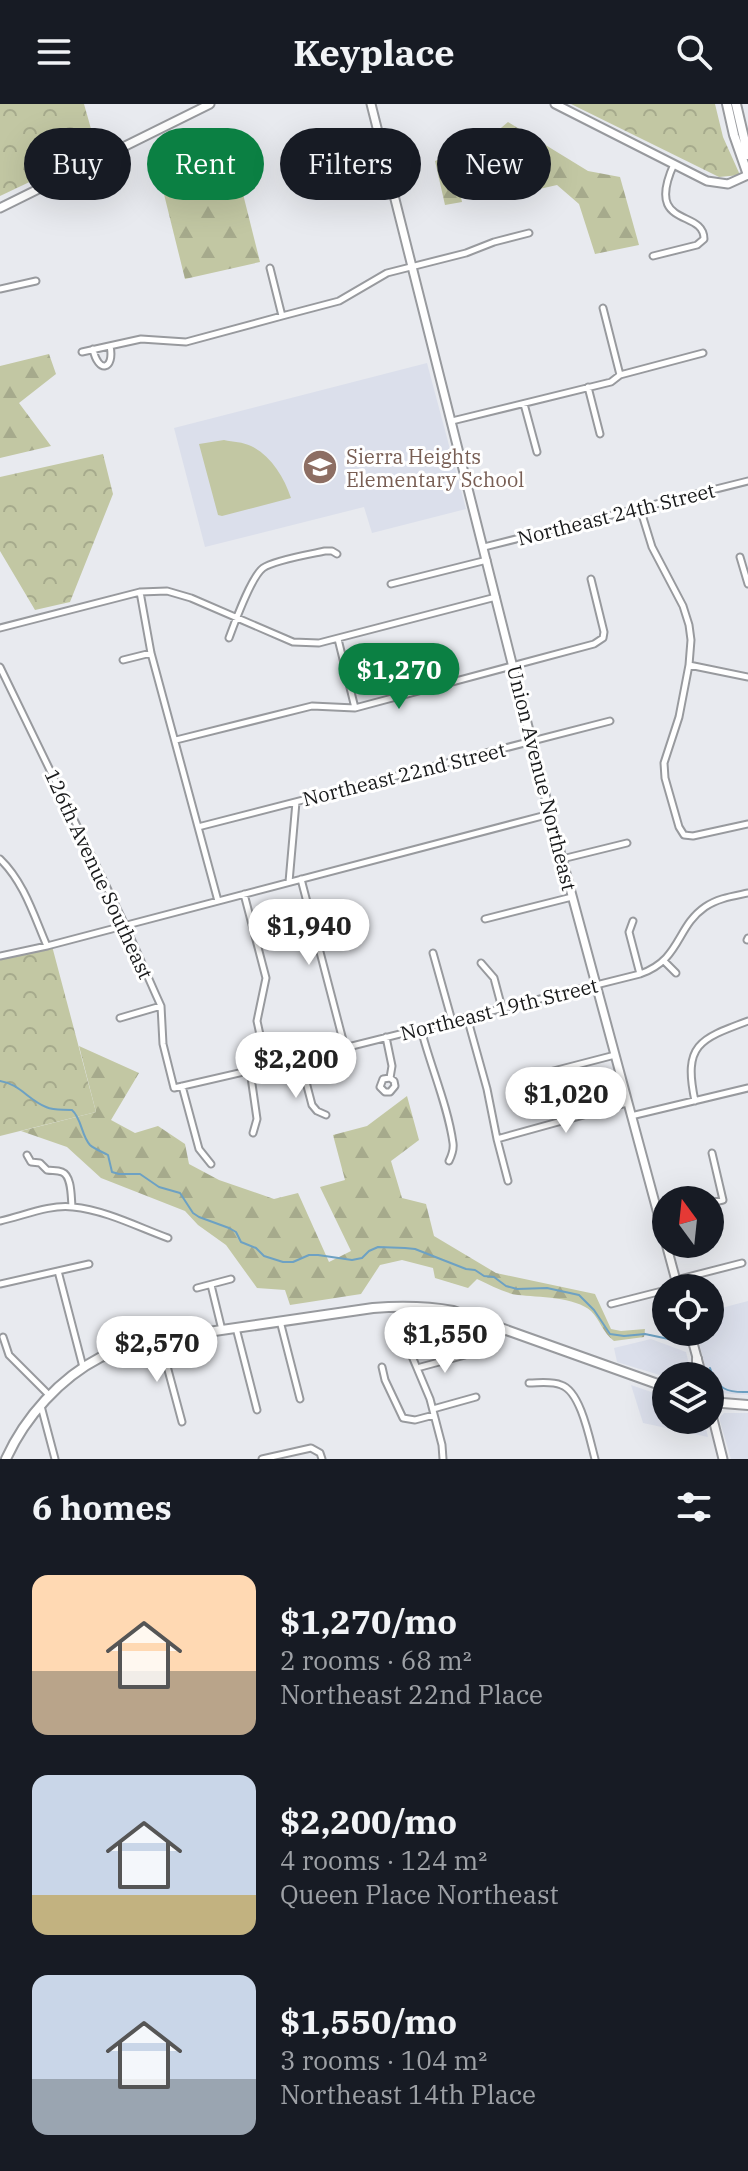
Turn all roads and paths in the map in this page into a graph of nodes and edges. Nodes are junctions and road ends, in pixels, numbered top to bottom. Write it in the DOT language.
graph roads {
  1 [pos="210,104"];
  2 [pos="371,104"];
  3 [pos="555,104"];
  4 [pos="727,104"];
  5 [pos="736,104"];
  6 [pos="748,155"];
  7 [pos="674,163"];
  8 [pos="748,175"];
  9 [pos="0,208"];
  10 [pos="529,233"];
  11 [pos="653,256"];
  12 [pos="413,267"];
  13 [pos="270,268"];
  14 [pos="36,281"];
  15 [pos="0,289"];
  16 [pos="603,308"];
  17 [pos="282,316"];
  18 [pos="110,346"];
  19 [pos="93,349"];
  20 [pos="82,352"];
  21 [pos="703,353"];
  22 [pos="620,375"];
  23 [pos="588,387"];
  24 [pos="524,404"];
  25 [pos="452,421"];
  26 [pos="600,434"];
  27 [pos="537,452"];
  28 [pos="748,481"];
  29 [pos="640,508"];
  30 [pos="484,547"];
  31 [pos="337,554"];
  32 [pos="740,557"];
  33 [pos="487,560"];
  34 [pos="591,579"];
  35 [pos="391,584"];
  36 [pos="748,584"];
  37 [pos="140,592"];
  38 [pos="496,597"];
  39 [pos="237,618"];
  40 [pos="0,628"];
  41 [pos="229,638"];
  42 [pos="338,639"];
  43 [pos="151,653"];
  44 [pos="123,660"];
  45 [pos="689,665"];
  46 [pos="512,666"];
  47 [pos="0,667"];
  48 [pos="748,677"];
  49 [pos="355,708"];
  50 [pos="610,721"];
  51 [pos="176,740"];
  52 [pos="532,742"];
  53 [pos="296,802"];
  54 [pos="550,814"];
  55 [pos="748,824"];
  56 [pos="198,827"];
  57 [pos="627,843"];
  58 [pos="0,859"];
  59 [pos="562,859"];
  60 [pos="301,879"];
  61 [pos="289,882"];
  62 [pos="748,893"];
  63 [pos="244,894"];
  64 [pos="572,897"];
  65 [pos="218,901"];
  66 [pos="485,919"];
  67 [pos="633,921"];
  68 [pos="125,925"];
  69 [pos="47,946"];
  70 [pos="433,953"];
  71 [pos="0,956"];
  72 [pos="664,961"];
  73 [pos="481,963"];
  74 [pos="676,973"];
  75 [pos="640,974"];
  76 [pos="596,985"];
  77 [pos="161,1006"];
  78 [pos="502,1008"];
  79 [pos="467,1017"];
  80 [pos="120,1018"];
  81 [pos="452,1021"];
  82 [pos="748,1021"];
  83 [pos="421,1029"];
  84 [pos="386,1037"];
  85 [pos="345,1048"];
  86 [pos="615,1055"];
  87 [pos="300,1059"];
  88 [pos="267,1067"];
  89 [pos="250,1070"];
  90 [pos="538,1075"];
  91 [pos="390,1078"];
  92 [pos="182,1086"];
  93 [pos="174,1088"];
  94 [pos="748,1088"];
  95 [pos="695,1101"];
  96 [pos="627,1103"];
  97 [pos="326,1115"];
  98 [pos="630,1116"];
  99 [pos="253,1133"];
  100 [pos="497,1139"];
  101 [pos="712,1153"];
  102 [pos="27,1155"];
  103 [pos="449,1161"];
  104 [pos="211,1164"];
  105 [pos="508,1181"];
  106 [pos="652,1186"];
  107 [pos="720,1186"];
  108 [pos="72,1206"];
  109 [pos="0,1221"];
  110 [pos="168,1238"];
  111 [pos="742,1263"];
  112 [pos="89,1264"];
  113 [pos="58,1271"];
  114 [pos="710,1274"];
  115 [pos="231,1279"];
  116 [pos="0,1284"];
  117 [pos="211,1285"];
  118 [pos="197,1288"];
  119 [pos="652,1294"];
  120 [pos="611,1304"];
  121 [pos="403,1306"];
  122 [pos="280,1321"];
  123 [pos="236,1328"];
  124 [pos="222,1330"];
  125 [pos="3,1337"];
  126 [pos="160,1339"];
  127 [pos="694,1346"];
  128 [pos="465,1355"];
  129 [pos="697,1359"];
  130 [pos="697,1362"];
  131 [pos="83,1367"];
  132 [pos="382,1367"];
  133 [pos="417,1368"];
  134 [pos="652,1382"];
  135 [pos="529,1383"];
  136 [pos="50,1396"];
  137 [pos="476,1397"];
  138 [pos="300,1399"];
  139 [pos="41,1404"];
  140 [pos="724,1404"];
  141 [pos="748,1405"];
  142 [pos="257,1410"];
  143 [pos="433,1412"];
  144 [pos="182,1422"];
  145 [pos="717,1434"];
  146 [pos="6,1459"];
  147 [pos="55,1459"];
  148 [pos="262,1459"];
  149 [pos="322,1459"];
  150 [pos="442,1459"];
  151 [pos="595,1459"];
  152 [pos="723,1459"];
  1 -- 9 [label="street"];
  2 -- 12 [label="street, Union Avenue Northeast"];
  3 -- 7 [label="street"];
  4 -- 8 [label="main road"];
  5 -- 6 [label="main road"];
  7 -- 8 [label="street"];
  7 -- 11 [label="street"];
  10 -- 12 [label="street"];
  12 -- 17 [label="street"];
  12 -- 25 [label="street, Union Avenue Northeast"];
  13 -- 17 [label="street"];
  14 -- 15 [label="street"];
  16 -- 22 [label="street"];
  17 -- 18 [label="street"];
  18 -- 19 [label="street"];
  18 -- 19 [label="street"];
  19 -- 20 [label="street"];
  21 -- 22 [label="street"];
  22 -- 23 [label="street"];
  23 -- 24 [label="street"];
  23 -- 26 [label="street"];
  24 -- 25 [label="street"];
  24 -- 27 [label="street"];
  25 -- 30 [label="street, Union Avenue Northeast"];
  28 -- 29 [label="street, Northeast 24th Street"];
  29 -- 30 [label="street, Northeast 24th Street"];
  29 -- 45 [label="street"];
  30 -- 33 [label="street, Union Avenue Northeast"];
  31 -- 39 [label="street"];
  32 -- 36 [label="street"];
  33 -- 35 [label="street"];
  33 -- 38 [label="street, Union Avenue Northeast"];
  34 -- 46 [label="street"];
  37 -- 39 [label="street"];
  37 -- 40 [label="street"];
  37 -- 43 [label="street"];
  38 -- 42 [label="street"];
  38 -- 46 [label="street, Union Avenue Northeast"];
  39 -- 41 [label="street"];
  39 -- 42 [label="street"];
  42 -- 49 [label="street"];
  43 -- 44 [label="street"];
  43 -- 51 [label="street"];
  45 -- 48 [label="street"];
  45 -- 55 [label="street"];
  46 -- 49 [label="street"];
  46 -- 52 [label="street, Union Avenue Northeast"];
  47 -- 68 [label="street, 126th Avenue Southeast"];
  49 -- 51 [label="street"];
  50 -- 52 [label="street, Northeast 22nd Street"];
  51 -- 56 [label="street"];
  52 -- 53 [label="street, Northeast 22nd Street"];
  52 -- 54 [label="street, Union Avenue Northeast"];
  53 -- 56 [label="street, Northeast 22nd Street"];
  53 -- 61 [label="street"];
  54 -- 59 [label="street, Union Avenue Northeast"];
  54 -- 60 [label="street"];
  56 -- 65 [label="street"];
  57 -- 59 [label="street"];
  58 -- 69 [label="street"];
  59 -- 64 [label="street, Union Avenue Northeast"];
  60 -- 61 [label="street"];
  60 -- 85 [label="street"];
  61 -- 63 [label="street"];
  62 -- 72 [label="street, Northeast 19th Street"];
  63 -- 65 [label="street"];
  63 -- 88 [label="street"];
  64 -- 66 [label="street"];
  64 -- 76 [label="street, Union Avenue Northeast"];
  65 -- 68 [label="street"];
  67 -- 75 [label="street"];
  68 -- 69 [label="street"];
  68 -- 77 [label="street, 126th Avenue Southeast"];
  69 -- 71 [label="street"];
  70 -- 81 [label="street"];
  72 -- 74 [label="street"];
  72 -- 75 [label="street, Northeast 19th Street"];
  73 -- 78 [label="street"];
  75 -- 76 [label="street, Northeast 19th Street"];
  76 -- 78 [label="street, Northeast 19th Street"];
  76 -- 86 [label="street, Union Avenue Northeast"];
  77 -- 80 [label="street"];
  77 -- 93 [label="street, 126th Avenue Southeast"];
  78 -- 79 [label="street, Northeast 19th Street"];
  79 -- 81 [label="street, Northeast 19th Street"];
  79 -- 100 [label="street"];
  81 -- 83 [label="street, Northeast 19th Street"];
  82 -- 95 [label="street"];
  83 -- 84 [label="street, Northeast 19th Street"];
  83 -- 103 [label="street"];
  84 -- 85 [label="street, Northeast 19th Street"];
  84 -- 91 [label="street"];
  85 -- 87 [label="street, Northeast 19th Street"];
  86 -- 90 [label="street"];
  86 -- 96 [label="street, Union Avenue Northeast"];
  87 -- 88 [label="street, Northeast 19th Street"];
  87 -- 97 [label="street"];
  88 -- 89 [label="street, Northeast 19th Street"];
  89 -- 92 [label="street, Northeast 19th Street"];
  89 -- 99 [label="street"];
  92 -- 93 [label="street, Northeast 19th Street"];
  92 -- 104 [label="street"];
  94 -- 95 [label="street"];
  95 -- 98 [label="street"];
  96 -- 98 [label="street, Union Avenue Northeast"];
  96 -- 100 [label="street"];
  98 -- 106 [label="street, Union Avenue Northeast"];
  100 -- 105 [label="street"];
  101 -- 107 [label="street"];
  102 -- 108 [label="street"];
  108 -- 109 [label="street"];
  108 -- 110 [label="street"];
  111 -- 114 [label="street"];
  112 -- 113 [label="street"];
  113 -- 116 [label="street"];
  113 -- 131 [label="street"];
  115 -- 117 [label="street"];
  117 -- 118 [label="street"];
  117 -- 124 [label="street"];
  119 -- 120 [label="street"];
  121 -- 122 [label="main road"];
  121 -- 133 [label="street"];
  121 -- 134 [label="main road"];
  122 -- 123 [label="main road"];
  122 -- 138 [label="street"];
  123 -- 124 [label="main road"];
  123 -- 142 [label="street"];
  124 -- 126 [label="main road"];
  125 -- 136 [label="street"];
  126 -- 131 [label="main road"];
  126 -- 144 [label="street"];
  127 -- 129 [label="street"];
  128 -- 133 [label="street"];
  129 -- 130 [label="main road"];
  131 -- 136 [label="main road"];
  132 -- 143 [label="street"];
  133 -- 143 [label="street"];
  135 -- 151 [label="street"];
  136 -- 139 [label="main road"];
  137 -- 143 [label="street"];
  139 -- 146 [label="main road"];
  139 -- 147 [label="street"];
  140 -- 141 [label="main road"];
  143 -- 150 [label="street"];
  145 -- 152 [label="street"];
  148 -- 149 [label="street"];
}
